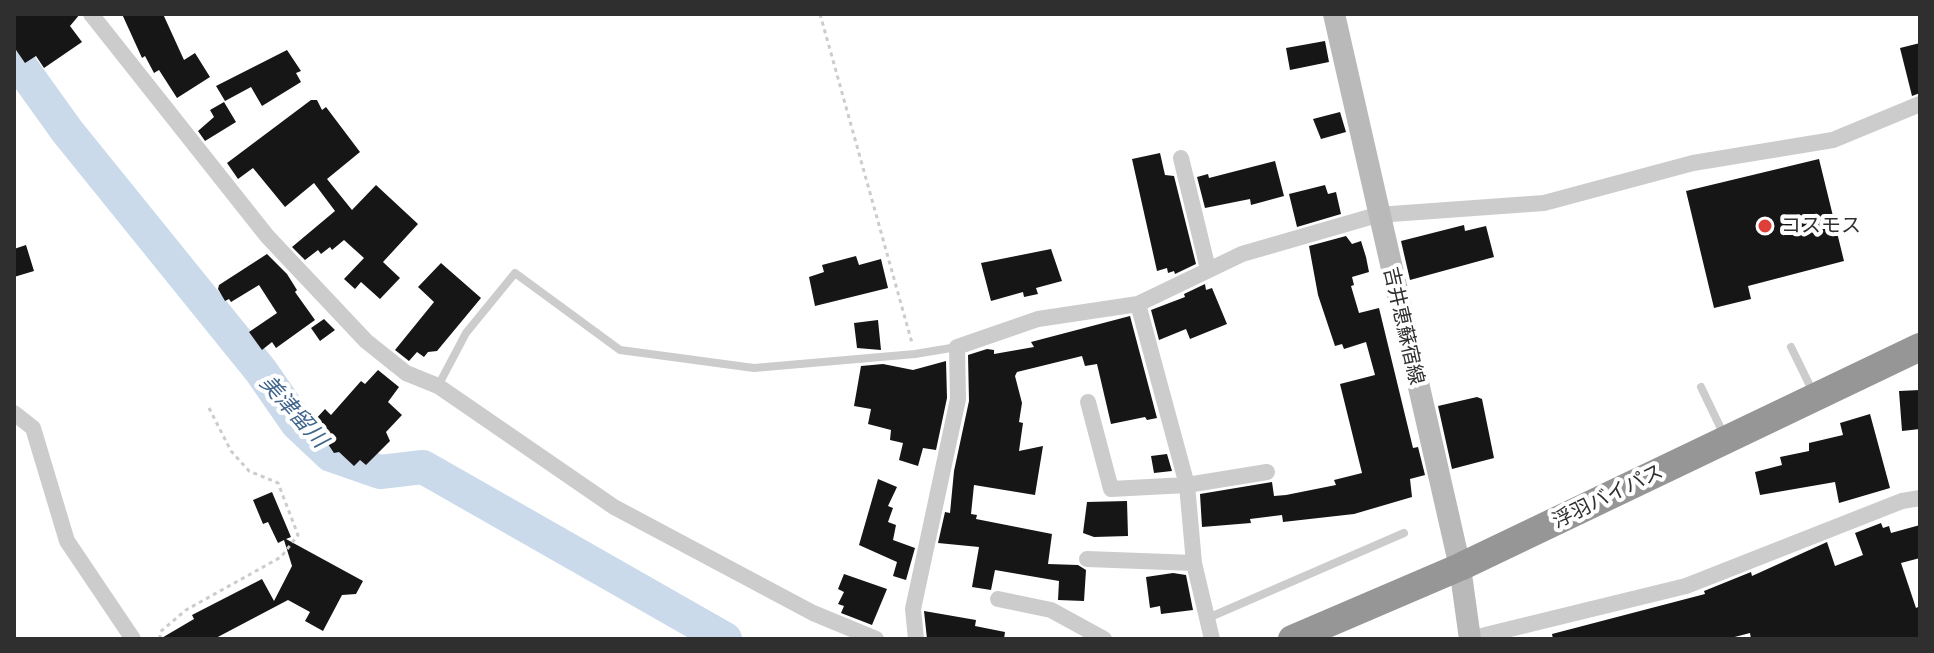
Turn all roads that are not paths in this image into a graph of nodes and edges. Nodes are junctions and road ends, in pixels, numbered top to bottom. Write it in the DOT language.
graph roads {
  1 [pos="91,14"];
  2 [pos="1334,14"];
  3 [pos="1920,104"];
  4 [pos="1181,158"];
  5 [pos="1377,215"];
  6 [pos="1208,269"];
  7 [pos="1138,304"];
  8 [pos="957,347"];
  9 [pos="1791,347"];
  10 [pos="1920,347"];
  11 [pos="438,386"];
  12 [pos="1701,387"];
  13 [pos="1815,397"];
  14 [pos="1088,402"];
  15 [pos="14,413"];
  16 [pos="1726,440"];
  17 [pos="1267,472"];
  18 [pos="1187,485"];
  19 [pos="1920,498"];
  20 [pos="1404,533"];
  21 [pos="1087,559"];
  22 [pos="1194,563"];
  23 [pos="1460,567"];
  24 [pos="998,599"];
  25 [pos="1208,618"];
  26 [pos="133,639"];
  27 [pos="876,639"];
  28 [pos="916,639"];
  29 [pos="1104,639"];
  30 [pos="1212,639"];
  31 [pos="1292,639"];
  32 [pos="1469,639"];
  1 -- 11 [label="street"];
  2 -- 5 [label="main road, 吉井恵蘇宿線"];
  3 -- 5 [label="street"];
  4 -- 6 [label="street"];
  5 -- 6 [label="street"];
  5 -- 23 [label="main road, 吉井恵蘇宿線"];
  6 -- 7 [label="street"];
  7 -- 8 [label="street"];
  7 -- 18 [label="street"];
  8 -- 11 [label="lane"];
  8 -- 28 [label="street"];
  9 -- 13 [label="lane"];
  10 -- 13 [label="highway, 浮羽バイパス"];
  11 -- 27 [label="street"];
  12 -- 16 [label="lane"];
  13 -- 16 [label="highway, 浮羽バイパス"];
  14 -- 18 [label="street"];
  15 -- 26 [label="street"];
  16 -- 23 [label="highway, 浮羽バイパス"];
  17 -- 18 [label="street"];
  18 -- 22 [label="street"];
  19 -- 32 [label="street"];
  20 -- 25 [label="lane"];
  21 -- 22 [label="street"];
  22 -- 25 [label="street"];
  23 -- 31 [label="highway, 浮羽バイパス"];
  23 -- 32 [label="main road, 吉井恵蘇宿線"];
  24 -- 29 [label="street"];
  25 -- 30 [label="street"];
}
